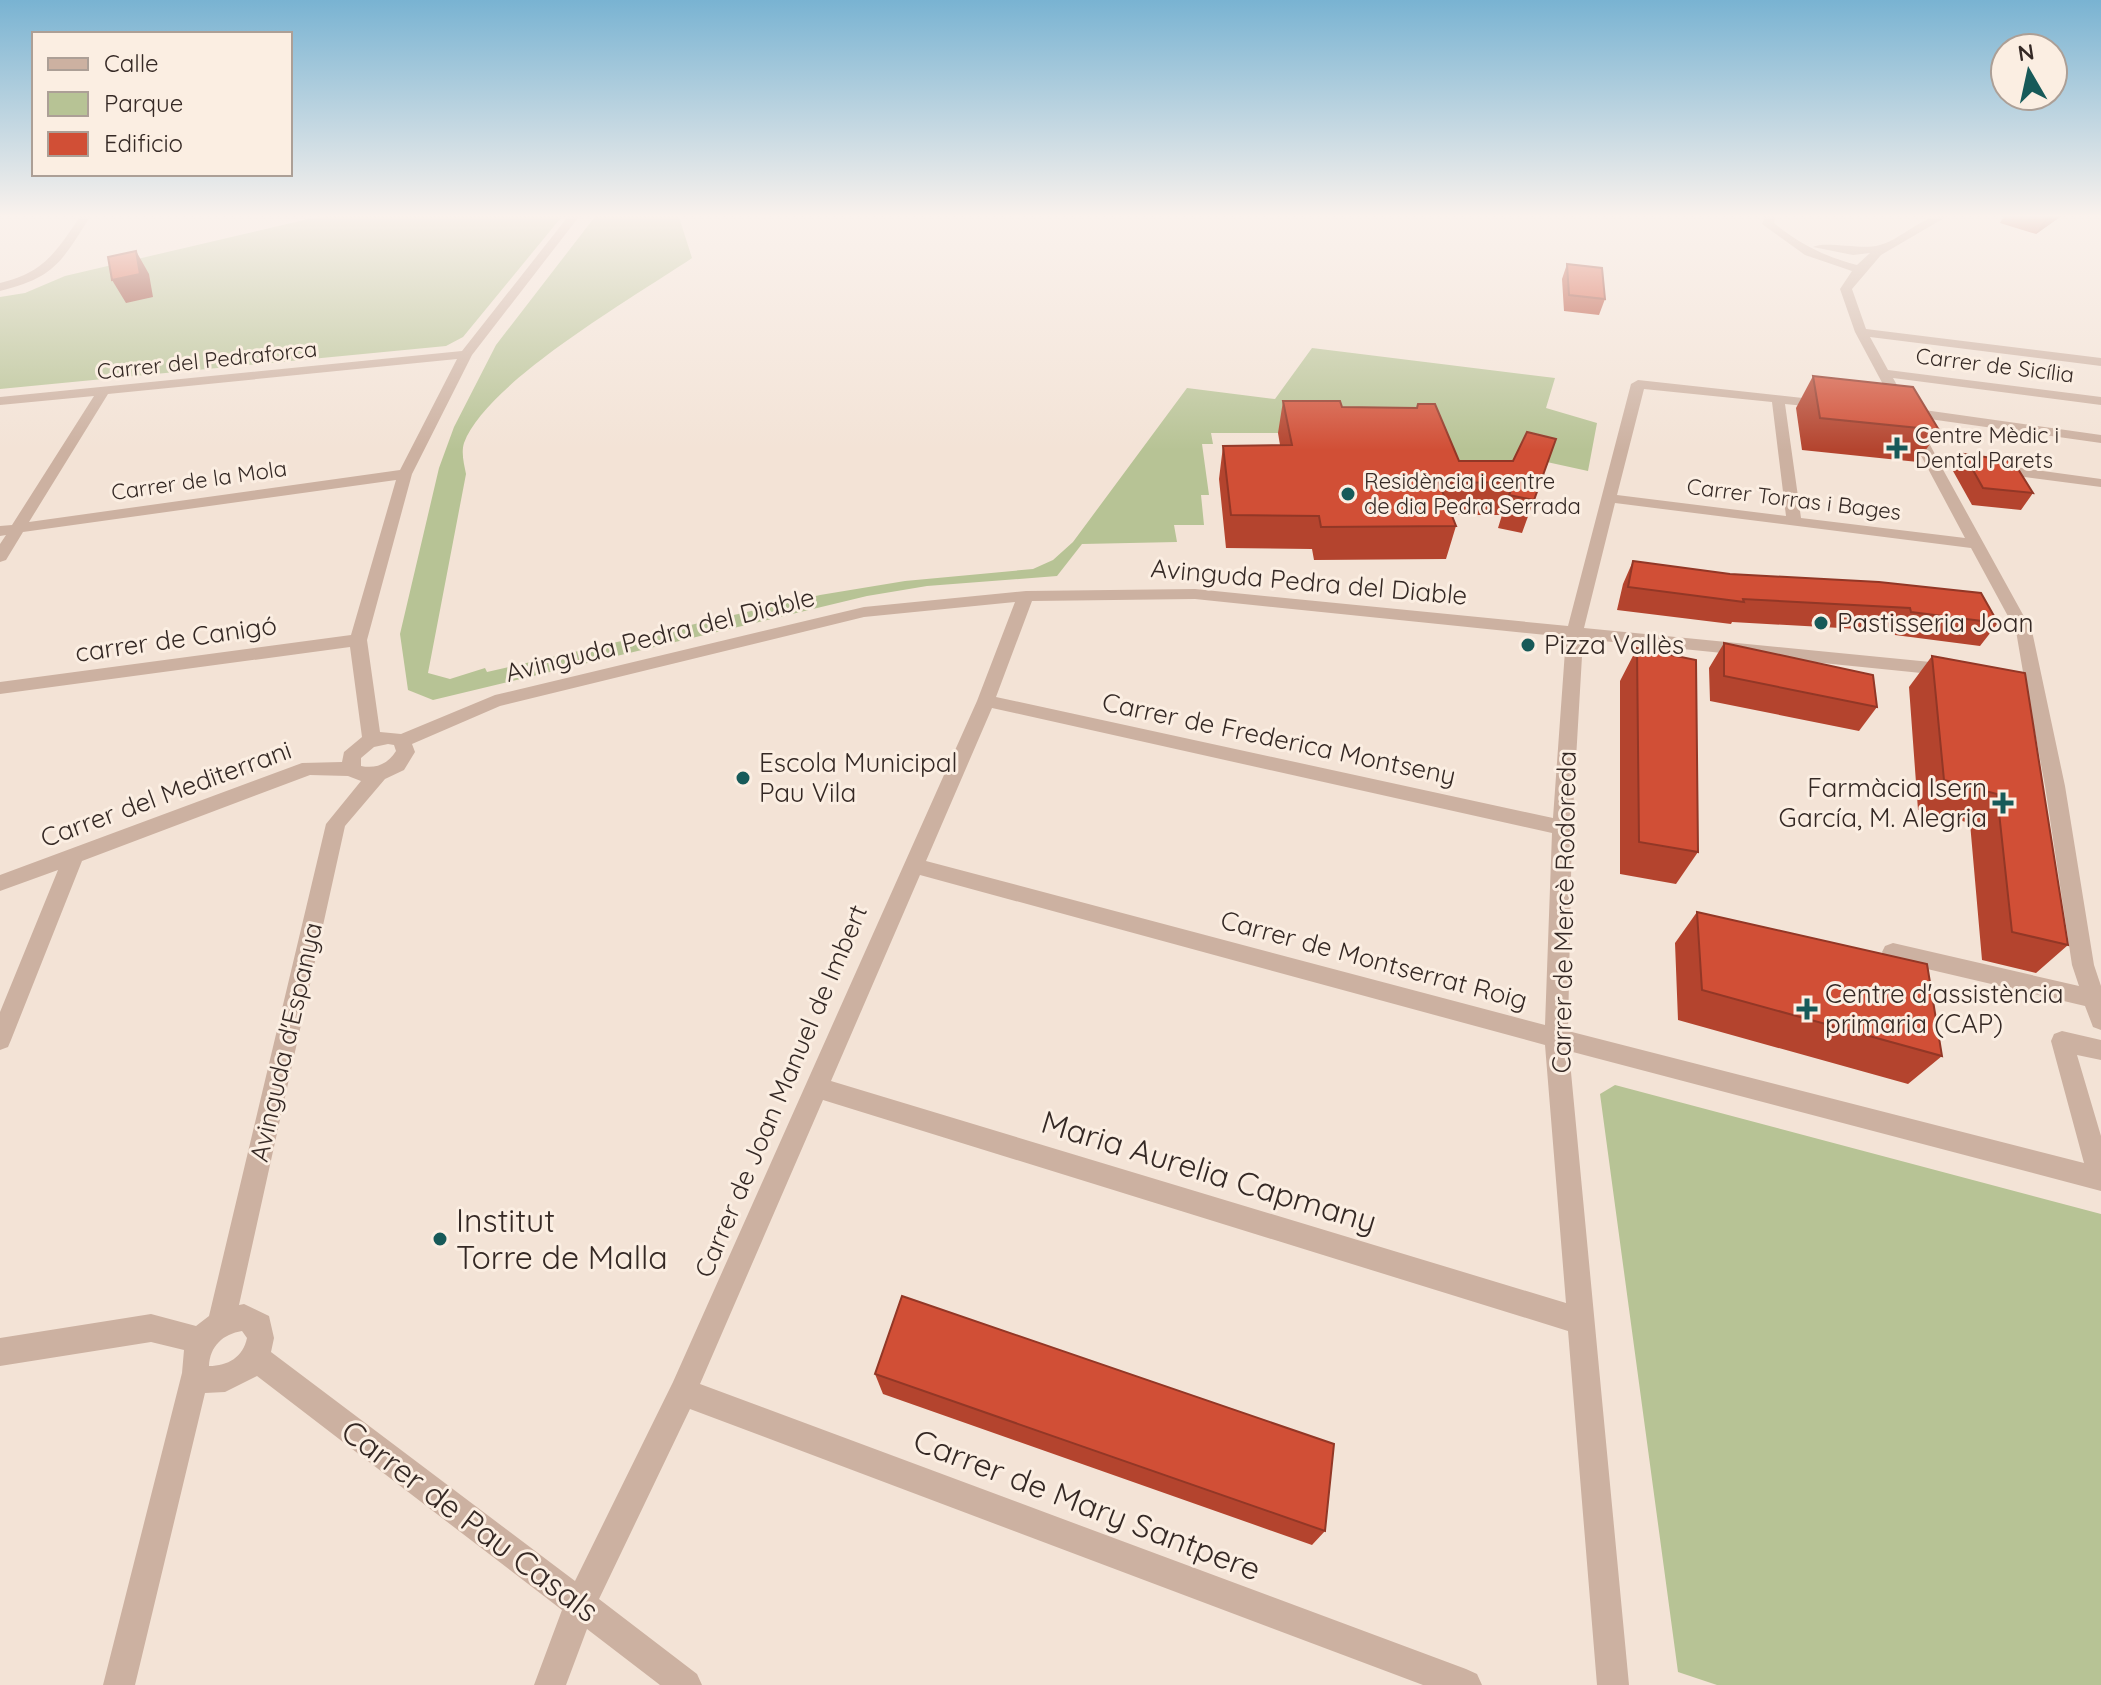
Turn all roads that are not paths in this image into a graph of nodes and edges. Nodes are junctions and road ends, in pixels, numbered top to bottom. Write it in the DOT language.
graph roads {
  1 [pos="514,293"];
  2 [pos="1847,293"];
  3 [pos="1861,332"];
  4 [pos="466,354"];
  5 [pos="2101,362"];
  6 [pos="1884,373"];
  7 [pos="104,390"];
  8 [pos="1778,399"];
  9 [pos="0,401"];
  10 [pos="2101,401"];
  11 [pos="1835,405"];
  12 [pos="1897,411"];
  13 [pos="2101,439"];
  14 [pos="1932,460"];
  15 [pos="405,474"];
  16 [pos="2101,483"];
  17 [pos="1608,498"];
  18 [pos="1794,521"];
  19 [pos="18,527"];
  20 [pos="0,531"];
  21 [pos="1976,544"];
  22 [pos="0,557"];
  23 [pos="1026,596"];
  24 [pos="1575,631"];
  25 [pos="358,640"];
  26 [pos="2036,679"];
  27 [pos="0,688"];
  28 [pos="986,701"];
  29 [pos="372,740"];
  30 [pos="402,741"];
  31 [pos="352,769"];
  32 [pos="378,774"];
  33 [pos="1562,828"];
  34 [pos="75,853"];
  35 [pos="912,865"];
  36 [pos="0,883"];
  37 [pos="1893,952"];
  38 [pos="2098,1009"];
  39 [pos="1556,1038"];
  40 [pos="0,1040"];
  41 [pos="2101,1050"];
  42 [pos="817,1087"];
  43 [pos="2101,1179"];
  44 [pos="1581,1321"];
  45 [pos="211,1332"];
  46 [pos="0,1352"];
  47 [pos="255,1357"];
  48 [pos="196,1373"];
  49 [pos="683,1392"];
  50 [pos="580,1604"];
  51 [pos="119,1685"];
  52 [pos="550,1685"];
  53 [pos="686,1685"];
  54 [pos="1466,1685"];
  55 [pos="1613,1685"];
  1 -- 4 [label="street"];
  2 -- 3 [label="street"];
  3 -- 5 [label="street"];
  3 -- 6 [label="street"];
  4 -- 7 [label="street, Carrer del Pedraforca"];
  4 -- 15 [label="street"];
  6 -- 10 [label="street, Carrer de Sicília"];
  6 -- 12 [label="street"];
  7 -- 9 [label="street, Carrer del Pedraforca"];
  7 -- 19 [label="street"];
  8 -- 11 [label="street"];
  8 -- 17 [label="street, Carrer de Mercè Rodoreda"];
  8 -- 18 [label="street"];
  12 -- 13 [label="street"];
  12 -- 14 [label="street"];
  14 -- 16 [label="street"];
  14 -- 21 [label="street"];
  15 -- 19 [label="street, Carrer de la Mola"];
  15 -- 25 [label="street"];
  17 -- 18 [label="street, Carrer Torras i Bages"];
  17 -- 24 [label="street, Carrer de Mercè Rodoreda"];
  18 -- 21 [label="street, Carrer Torras i Bages"];
  19 -- 20 [label="street, Carrer de la Mola"];
  19 -- 22 [label="street"];
  21 -- 26 [label="street"];
  23 -- 24 [label="street, Avinguda Pedra del Diable"];
  23 -- 28 [label="street, Carrer de Joan Manuel de Imbert"];
  23 -- 30 [label="street, Avinguda Pedra del Diable"];
  24 -- 26 [label="street, Avinguda Pedra del Diable"];
  24 -- 33 [label="street, Carrer de Mercè Rodoreda"];
  25 -- 27 [label="street, carrer de Canigó"];
  25 -- 29 [label="street"];
  26 -- 38 [label="street"];
  28 -- 33 [label="street, Carrer de Frederica Montseny"];
  28 -- 35 [label="street, Carrer de Joan Manuel de Imbert"];
  29 -- 30 [label="street"];
  29 -- 31 [label="street"];
  30 -- 32 [label="street, Avinguda d'Espanya"];
  31 -- 32 [label="street, Carrer del Mediterrani"];
  31 -- 34 [label="street, Carrer del Mediterrani"];
  32 -- 45 [label="street, Avinguda d'Espanya"];
  33 -- 39 [label="street, Carrer de Mercè Rodoreda"];
  34 -- 36 [label="street, Carrer del Mediterrani"];
  34 -- 40 [label="street"];
  35 -- 39 [label="street, Carrer de Montserrat Roig"];
  35 -- 42 [label="street, Carrer de Joan Manuel de Imbert"];
  37 -- 38 [label="street"];
  39 -- 43 [label="street, Carrer de Montserrat Roig"];
  39 -- 44 [label="street, Carrer de Mercè Rodoreda"];
  41 -- 43 [label="street"];
  42 -- 44 [label="street, Maria Aurelia Capmany"];
  42 -- 49 [label="street, Carrer de Joan Manuel de Imbert"];
  44 -- 55 [label="street, Carrer de Mercè Rodoreda"];
  45 -- 46 [label="street"];
  45 -- 47 [label="street"];
  45 -- 48 [label="street"];
  47 -- 48 [label="street"];
  47 -- 50 [label="street, Carrer de Pau Casals"];
  48 -- 51 [label="street"];
  49 -- 50 [label="street, Carrer de Joan Manuel de Imbert"];
  49 -- 54 [label="street, Carrer de Mary Santpere"];
  50 -- 52 [label="street, Carrer de Joan Manuel de Imbert"];
  50 -- 53 [label="street, Carrer de Pau Casals"];
}
